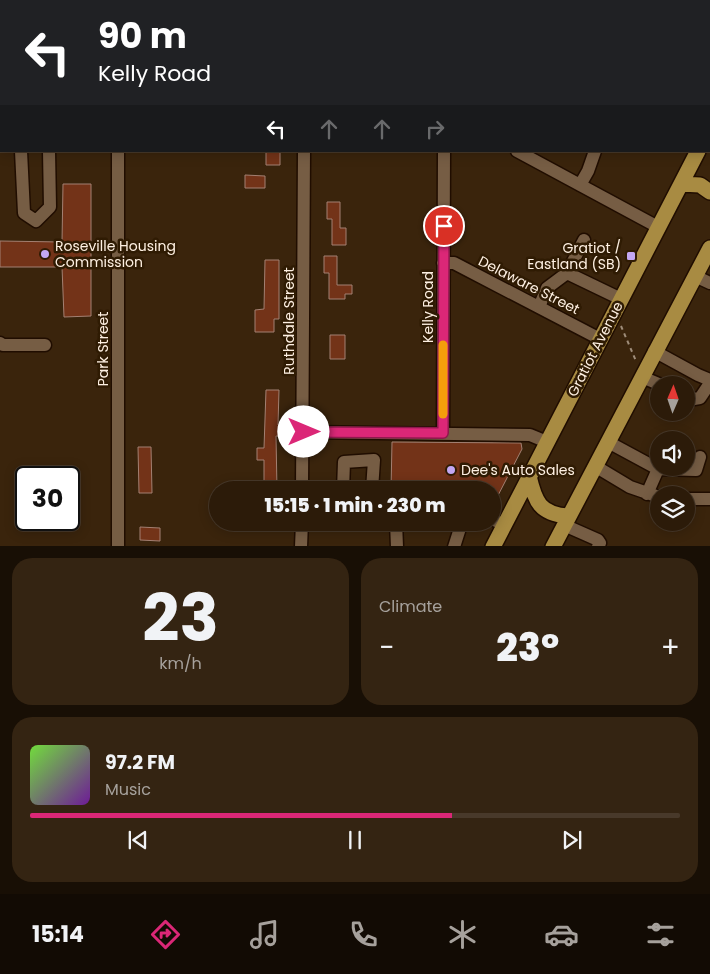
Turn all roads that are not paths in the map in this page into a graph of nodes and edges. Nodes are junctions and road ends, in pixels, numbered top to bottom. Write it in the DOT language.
graph roads {
  1 [pos="21,152"];
  2 [pos="49,152"];
  3 [pos="118,152"];
  4 [pos="304,152"];
  5 [pos="444,152"];
  6 [pos="518,152"];
  7 [pos="595,152"];
  8 [pos="697,152"];
  9 [pos="681,184"];
  10 [pos="580,185"];
  11 [pos="710,192"];
  12 [pos="658,227"];
  13 [pos="584,240"];
  14 [pos="710,248"];
  15 [pos="444,263"];
  16 [pos="567,273"];
  17 [pos="694,276"];
  18 [pos="710,283"];
  19 [pos="621,299"];
  20 [pos="539,307"];
  21 [pos="600,339"];
  22 [pos="0,344"];
  23 [pos="45,345"];
  24 [pos="654,352"];
  25 [pos="639,370"];
  26 [pos="650,378"];
  27 [pos="710,381"];
  28 [pos="695,399"];
  29 [pos="304,432"];
  30 [pos="443,433"];
  31 [pos="547,442"];
  32 [pos="608,442"];
  33 [pos="700,457"];
  34 [pos="650,465"];
  35 [pos="595,466"];
  36 [pos="695,470"];
  37 [pos="529,476"];
  38 [pos="302,481"];
  39 [pos="343,481"];
  40 [pos="373,481"];
  41 [pos="650,494"];
  42 [pos="695,499"];
  43 [pos="710,499"];
  44 [pos="501,518"];
  45 [pos="566,521"];
  46 [pos="302,531"];
  47 [pos="396,531"];
  48 [pos="459,531"];
  49 [pos="496,531"];
  50 [pos="602,545"];
  51 [pos="118,546"];
  52 [pos="302,546"];
  53 [pos="397,546"];
  54 [pos="454,546"];
  55 [pos="493,546"];
  56 [pos="553,546"];
  1 -- 2 [label="street"];
  3 -- 51 [label="street, Park Street"];
  4 -- 29 [label="street, Ruthdale Street"];
  5 -- 15 [label="street, Kelly Road"];
  6 -- 10 [label="street"];
  7 -- 10 [label="street"];
  8 -- 9 [label="main road, Gratiot Avenue"];
  9 -- 11 [label="main road"];
  9 -- 12 [label="main road, Gratiot Avenue"];
  10 -- 12 [label="street"];
  12 -- 19 [label="main road, Gratiot Avenue"];
  13 -- 16 [label="street"];
  14 -- 17 [label="main road"];
  15 -- 20 [label="street, Delaware Street"];
  15 -- 30 [label="street, Kelly Road"];
  16 -- 19 [label="street"];
  16 -- 20 [label="street"];
  17 -- 18 [label="street"];
  17 -- 24 [label="main road"];
  19 -- 21 [label="main road, Gratiot Avenue"];
  20 -- 21 [label="street, Delaware Street"];
  21 -- 31 [label="main road, Gratiot Avenue"];
  22 -- 23 [label="street"];
  24 -- 25 [label="main road"];
  24 -- 27 [label="street"];
  25 -- 26 [label="street"];
  25 -- 32 [label="main road"];
  27 -- 28 [label="street"];
  29 -- 30 [label="street"];
  29 -- 38 [label="street, Ruthdale Street"];
  30 -- 31 [label="street"];
  31 -- 37 [label="main road, Gratiot Avenue"];
  32 -- 34 [label="street"];
  32 -- 35 [label="main road"];
  33 -- 36 [label="street"];
  35 -- 41 [label="street"];
  35 -- 45 [label="main road"];
  37 -- 44 [label="main road, Gratiot Avenue"];
  37 -- 45 [label="main road"];
  39 -- 40 [label="street"];
  42 -- 43 [label="street"];
  45 -- 50 [label="street"];
  45 -- 56 [label="main road"];
  46 -- 52 [label="street"];
  47 -- 53 [label="street"];
  48 -- 54 [label="street"];
  49 -- 55 [label="main road, Gratiot Avenue"];
}
